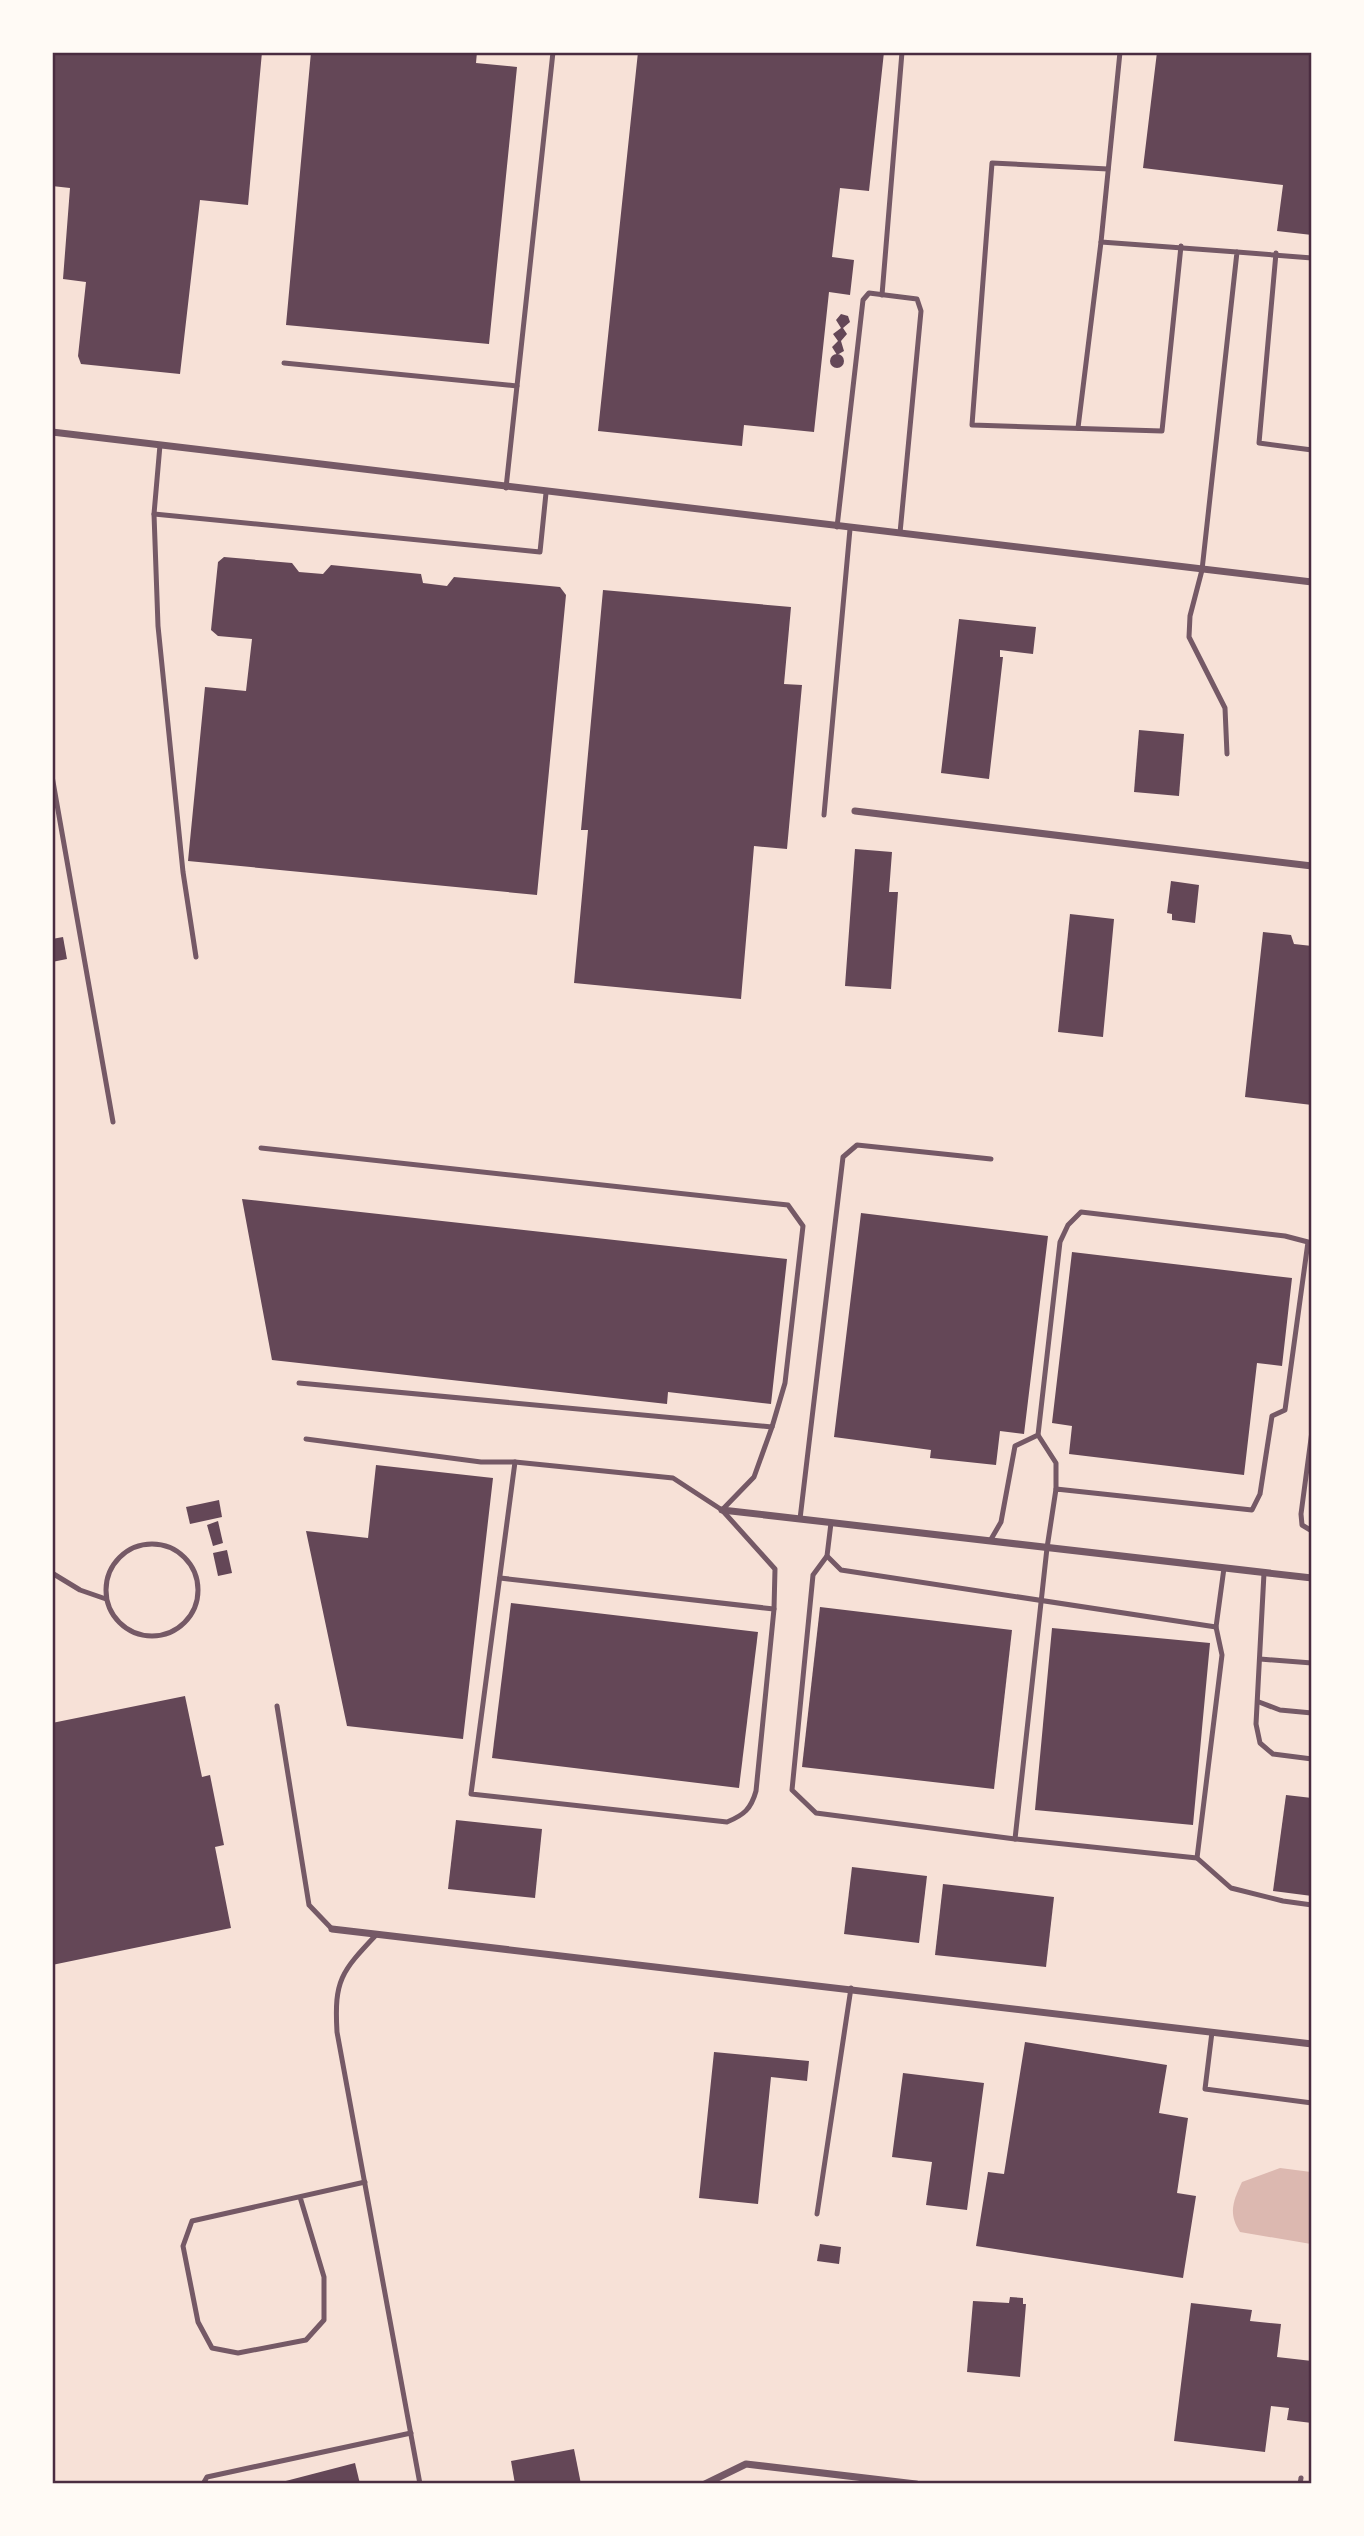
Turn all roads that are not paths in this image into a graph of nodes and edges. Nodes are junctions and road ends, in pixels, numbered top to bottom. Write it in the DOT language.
graph roads {
  1 [pos="553,52"];
  2 [pos="902,52"];
  3 [pos="1120,52"];
  4 [pos="1108,169"];
  5 [pos="1101,242"];
  6 [pos="1181,246"];
  7 [pos="1237,252"];
  8 [pos="1276,253"];
  9 [pos="1311,258"];
  10 [pos="882,295"];
  11 [pos="284,363"];
  12 [pos="517,386"];
  13 [pos="1078,428"];
  14 [pos="52,432"];
  15 [pos="160,445"];
  16 [pos="1311,450"];
  17 [pos="506,488"];
  18 [pos="547,493"];
  19 [pos="154,514"];
  20 [pos="837,527"];
  21 [pos="850,529"];
  22 [pos="900,534"];
  23 [pos="1202,570"];
  24 [pos="1311,582"];
  25 [pos="1227,754"];
  26 [pos="52,776"];
  27 [pos="855,811"];
  28 [pos="824,815"];
  29 [pos="1311,866"];
  30 [pos="197,957"];
  31 [pos="113,1122"];
  32 [pos="261,1148"];
  33 [pos="990,1159"];
  34 [pos="299,1383"];
  35 [pos="772,1427"];
  36 [pos="1311,1431"];
  37 [pos="1038,1435"];
  38 [pos="306,1439"];
  39 [pos="515,1462"];
  40 [pos="1056,1489"];
  41 [pos="722,1510"];
  42 [pos="800,1519"];
  43 [pos="831,1522"];
  44 [pos="1311,1531"];
  45 [pos="990,1541"];
  46 [pos="1046,1548"];
  47 [pos="827,1556"];
  48 [pos="1224,1568"];
  49 [pos="52,1573"];
  50 [pos="1264,1573"];
  51 [pos="500,1577"];
  52 [pos="1311,1578"];
  53 [pos="1041,1598"];
  54 [pos="106,1599"];
  55 [pos="774,1609"];
  56 [pos="1216,1627"];
  57 [pos="1260,1659"];
  58 [pos="1311,1664"];
  59 [pos="1259,1702"];
  60 [pos="277,1706"];
  61 [pos="1311,1713"];
  62 [pos="1311,1759"];
  63 [pos="1015,1839"];
  64 [pos="1197,1858"];
  65 [pos="1311,1905"];
  66 [pos="332,1929"];
  67 [pos="377,1934"];
  68 [pos="851,1988"];
  69 [pos="1212,2032"];
  70 [pos="1311,2044"];
  71 [pos="1311,2103"];
  72 [pos="365,2182"];
  73 [pos="300,2197"];
  74 [pos="817,2214"];
  75 [pos="411,2433"];
  76 [pos="203,2483"];
  77 [pos="420,2483"];
  78 [pos="705,2483"];
  79 [pos="916,2483"];
  1 -- 12 [label="lane"];
  2 -- 10 [label="lane"];
  3 -- 4 [label="lane"];
  4 -- 5 [label="lane"];
  4 -- 13 [label="lane"];
  5 -- 6 [label="lane"];
  5 -- 13 [label="lane"];
  6 -- 7 [label="lane"];
  6 -- 13 [label="lane"];
  7 -- 8 [label="lane"];
  7 -- 23 [label="lane"];
  8 -- 9 [label="lane"];
  8 -- 16 [label="lane"];
  10 -- 20 [label="lane"];
  10 -- 22 [label="lane"];
  11 -- 12 [label="lane"];
  12 -- 17 [label="lane"];
  14 -- 15 [label="street"];
  15 -- 17 [label="street"];
  15 -- 19 [label="lane"];
  17 -- 18 [label="street"];
  18 -- 19 [label="lane"];
  18 -- 20 [label="street"];
  19 -- 30 [label="lane"];
  20 -- 21 [label="street"];
  21 -- 22 [label="street"];
  21 -- 28 [label="lane"];
  22 -- 23 [label="street"];
  23 -- 24 [label="street"];
  23 -- 25 [label="lane"];
  26 -- 31 [label="lane"];
  27 -- 29 [label="street"];
  32 -- 35 [label="lane"];
  33 -- 42 [label="lane"];
  34 -- 35 [label="lane"];
  35 -- 41 [label="lane"];
  36 -- 44 [label="lane"];
  37 -- 40 [label="lane"];
  37 -- 40 [label="lane"];
  37 -- 45 [label="lane"];
  38 -- 39 [label="lane"];
  39 -- 41 [label="lane"];
  39 -- 51 [label="lane"];
  40 -- 46 [label="lane"];
  41 -- 42 [label="street"];
  41 -- 55 [label="lane"];
  42 -- 43 [label="street"];
  43 -- 45 [label="street"];
  43 -- 47 [label="lane"];
  45 -- 46 [label="street"];
  46 -- 48 [label="street"];
  46 -- 53 [label="lane"];
  47 -- 53 [label="lane"];
  47 -- 63 [label="lane"];
  48 -- 50 [label="street"];
  48 -- 56 [label="lane"];
  49 -- 54 [label="lane"];
  50 -- 52 [label="street"];
  50 -- 57 [label="lane"];
  51 -- 55 [label="lane"];
  51 -- 55 [label="lane"];
  53 -- 56 [label="lane"];
  53 -- 63 [label="lane"];
  54 -- 54 [label="lane"];
  56 -- 64 [label="lane"];
  57 -- 58 [label="lane"];
  57 -- 59 [label="lane"];
  59 -- 61 [label="lane"];
  59 -- 62 [label="lane"];
  60 -- 66 [label="lane"];
  63 -- 64 [label="lane"];
  64 -- 65 [label="lane"];
  66 -- 67 [label="street"];
  67 -- 68 [label="street"];
  67 -- 72 [label="lane"];
  68 -- 69 [label="street"];
  68 -- 74 [label="lane"];
  69 -- 70 [label="street"];
  69 -- 71 [label="lane"];
  72 -- 73 [label="lane"];
  72 -- 75 [label="lane"];
  73 -- 73 [label="lane"];
  75 -- 76 [label="lane"];
  75 -- 77 [label="lane"];
  78 -- 79 [label="street"];
}
